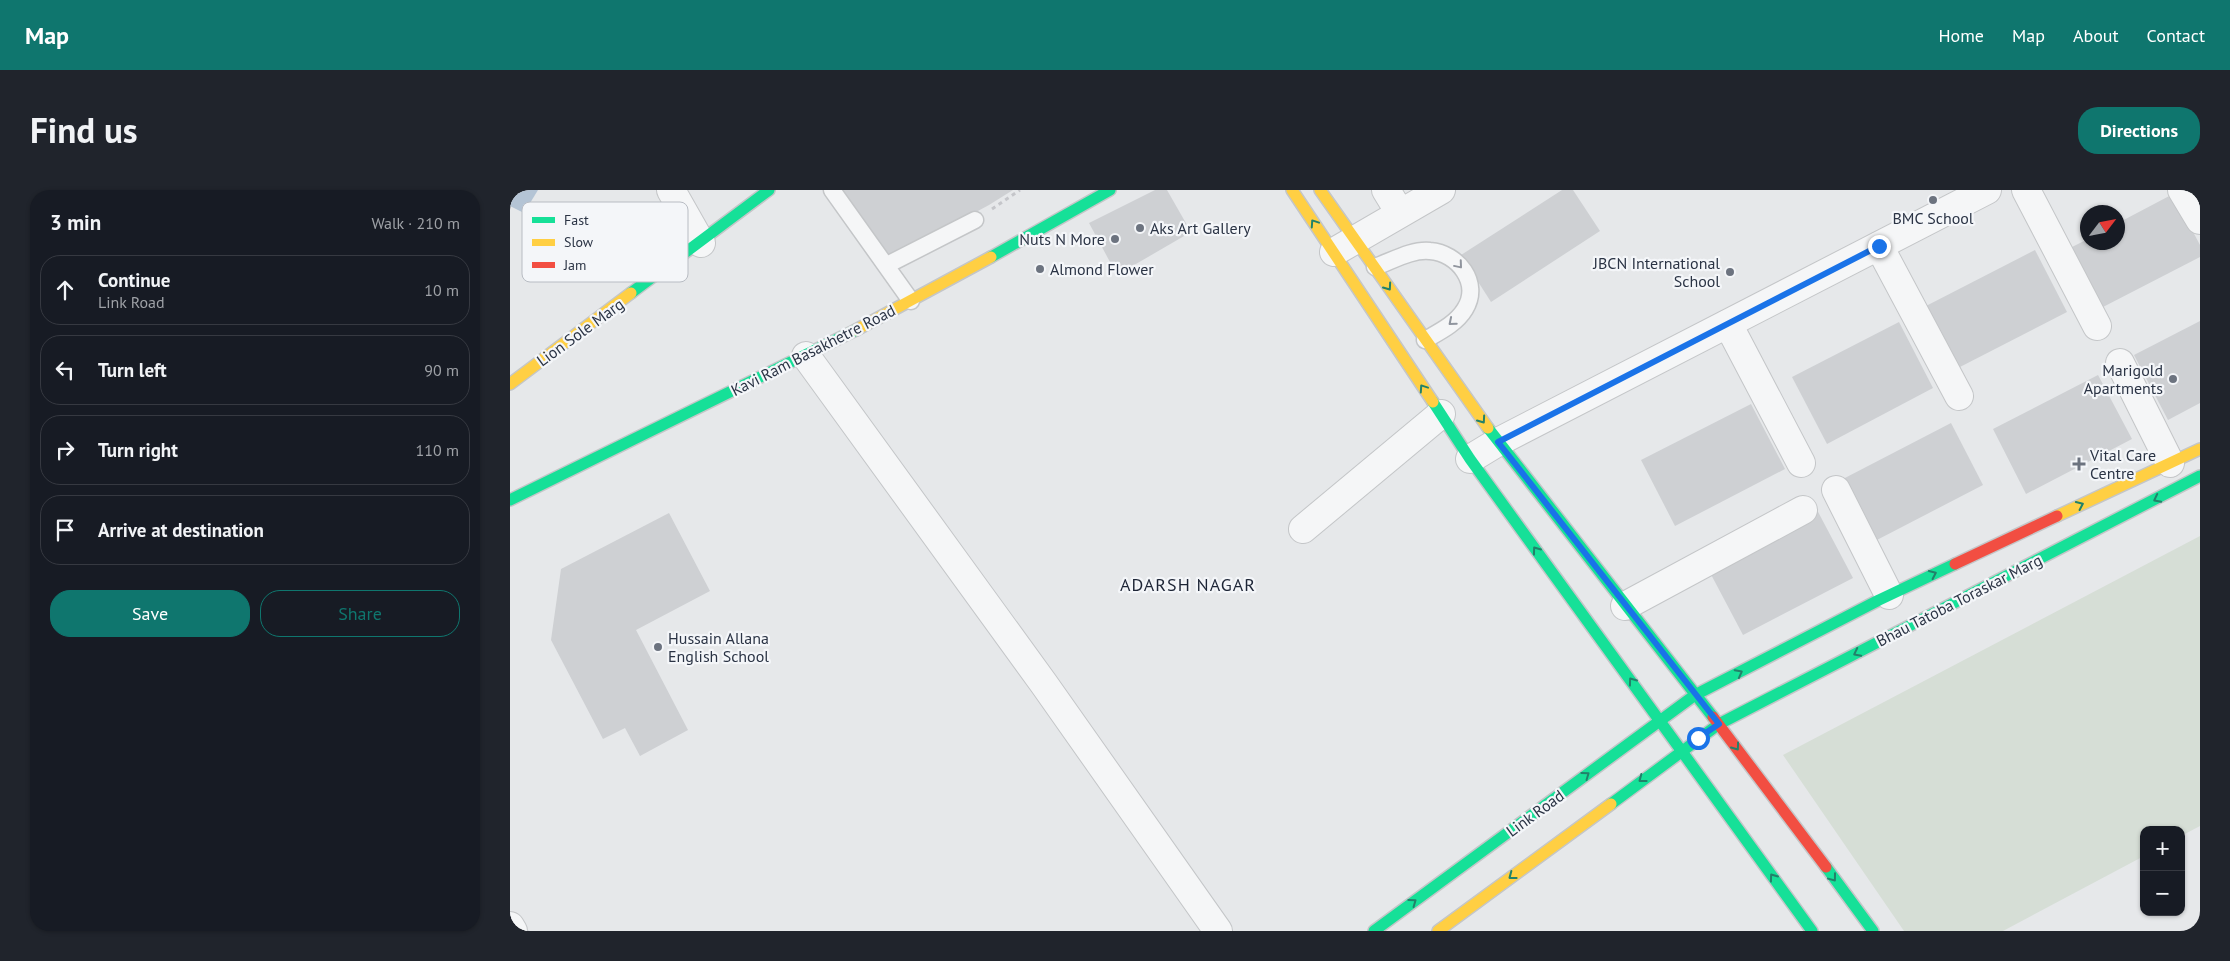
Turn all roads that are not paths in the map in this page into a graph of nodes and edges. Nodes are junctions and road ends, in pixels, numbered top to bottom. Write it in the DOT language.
graph roads {
  1 [pos="671,190"];
  2 [pos="769,190"];
  3 [pos="832,190"];
  4 [pos="1110,190"];
  5 [pos="1292,190"];
  6 [pos="1320,190"];
  7 [pos="1386,190"];
  8 [pos="1441,190"];
  9 [pos="1987,190"];
  10 [pos="2026,190"];
  11 [pos="2182,190"];
  12 [pos="678,202"];
  13 [pos="1400,213"];
  14 [pos="688,220"];
  15 [pos="975,220"];
  16 [pos="2200,220"];
  17 [pos="701,243"];
  18 [pos="1344,246"];
  19 [pos="1879,246"];
  20 [pos="688,253"];
  21 [pos="887,265"];
  22 [pos="1375,267"];
  23 [pos="648,282"];
  24 [pos="911,301"];
  25 [pos="1728,324"];
  26 [pos="2097,326"];
  27 [pos="1425,340"];
  28 [pos="806,356"];
  29 [pos="2120,363"];
  30 [pos="510,384"];
  31 [pos="1959,396"];
  32 [pos="1441,414"];
  33 [pos="1498,442"];
  34 [pos="2200,449"];
  35 [pos="1470,459"];
  36 [pos="1801,463"];
  37 [pos="2170,464"];
  38 [pos="2200,476"];
  39 [pos="1836,490"];
  40 [pos="510,500"];
  41 [pos="1803,510"];
  42 [pos="1303,529"];
  43 [pos="1889,595"];
  44 [pos="1625,606"];
  45 [pos="1696,695"];
  46 [pos="1661,720"];
  47 [pos="1719,724"];
  48 [pos="1681,750"];
  49 [pos="510,926"];
  50 [pos="513,931"];
  51 [pos="1218,931"];
  52 [pos="1374,931"];
  53 [pos="1438,931"];
  54 [pos="1812,931"];
  55 [pos="1873,931"];
  1 -- 12 [label="street"];
  2 -- 17 [label="main road, Lion Sole Marg"];
  3 -- 21 [label="lane"];
  4 -- 24 [label="main road, Kavi Ram Basakhetre Road"];
  18 -- 5 [label="main road, one-way"];
  6 -- 18 [label="main road"];
  7 -- 13 [label="street"];
  8 -- 13 [label="street"];
  9 -- 19 [label="street"];
  10 -- 26 [label="street"];
  11 -- 16 [label="street"];
  13 -- 18 [label="street"];
  14 -- 17 [label="street"];
  15 -- 21 [label="lane"];
  17 -- 20 [label="main road, Lion Sole Marg"];
  18 -- 22 [label="main road"];
  32 -- 18 [label="main road, one-way"];
  19 -- 25 [label="street"];
  19 -- 31 [label="street"];
  21 -- 24 [label="lane"];
  22 -- 27 [label="main road, one-way"];
  22 -- 27 [label="lane, one-way"];
  23 -- 30 [label="main road, Lion Sole Marg"];
  24 -- 28 [label="main road, Kavi Ram Basakhetre Road"];
  25 -- 33 [label="street"];
  25 -- 36 [label="street"];
  27 -- 33 [label="main road, one-way"];
  28 -- 40 [label="main road, Kavi Ram Basakhetre Road"];
  28 -- 51 [label="street"];
  29 -- 37 [label="street"];
  32 -- 35 [label="main road"];
  32 -- 42 [label="street"];
  33 -- 35 [label="street"];
  33 -- 44 [label="main road"];
  34 -- 37 [label="main road"];
  46 -- 35 [label="main road, one-way"];
  43 -- 37 [label="main road, Link Road, one-way"];
  38 -- 47 [label="main road, Bhau Tatoba Toraskar Marg, one-way"];
  39 -- 43 [label="street"];
  41 -- 44 [label="street"];
  45 -- 43 [label="main road, Link Road, one-way"];
  44 -- 45 [label="main road"];
  45 -- 46 [label="main road, Link Road"];
  45 -- 47 [label="main road"];
  46 -- 48 [label="main road"];
  52 -- 46 [label="main road, Link Road, one-way"];
  47 -- 48 [label="main road"];
  47 -- 55 [label="main road, one-way"];
  48 -- 53 [label="main road, one-way"];
  54 -- 48 [label="main road, one-way"];
  49 -- 50 [label="street"];
}
